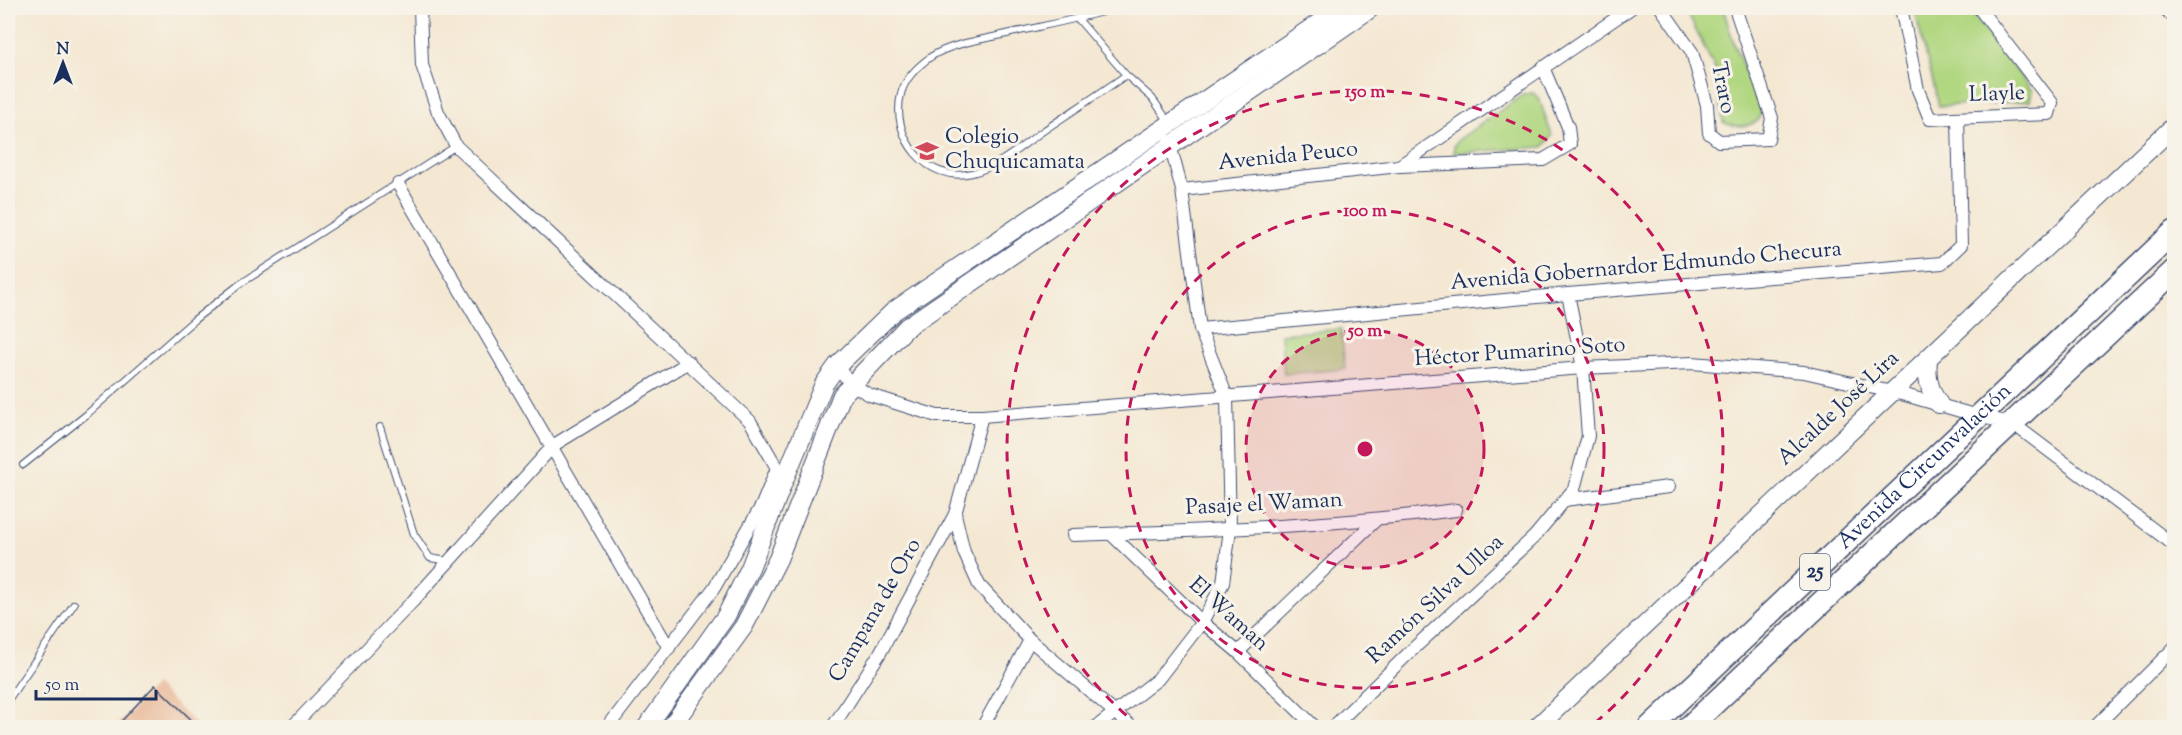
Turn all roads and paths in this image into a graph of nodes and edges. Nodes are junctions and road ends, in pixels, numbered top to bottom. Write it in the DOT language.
graph roads {
  1 [pos="420,8"];
  2 [pos="1117,8"];
  3 [pos="1341,8"];
  4 [pos="1371,8"];
  5 [pos="1631,8"];
  6 [pos="1661,8"];
  7 [pos="1735,8"];
  8 [pos="1901,8"];
  9 [pos="1979,8"];
  10 [pos="2164,8"];
  11 [pos="2175,8"];
  12 [pos="1078,20"];
  13 [pos="1544,67"];
  14 [pos="1126,75"];
  15 [pos="1958,118"];
  16 [pos="1169,122"];
  17 [pos="2175,126"];
  18 [pos="456,146"];
  19 [pos="1169,147"];
  20 [pos="1399,166"];
  21 [pos="398,184"];
  22 [pos="1182,190"];
  23 [pos="2175,232"];
  24 [pos="2175,271"];
  25 [pos="1568,294"];
  26 [pos="1200,329"];
  27 [pos="1928,360"];
  28 [pos="689,362"];
  29 [pos="837,366"];
  30 [pos="1583,368"];
  31 [pos="851,384"];
  32 [pos="1891,392"];
  33 [pos="1227,397"];
  34 [pos="1939,404"];
  35 [pos="982,416"];
  36 [pos="1981,417"];
  37 [pos="2012,423"];
  38 [pos="380,427"];
  39 [pos="553,447"];
  40 [pos="23,465"];
  41 [pos="779,476"];
  42 [pos="1669,487"];
  43 [pos="1564,501"];
  44 [pos="1456,510"];
  45 [pos="955,514"];
  46 [pos="1376,520"];
  47 [pos="1230,529"];
  48 [pos="1111,534"];
  49 [pos="1073,535"];
  50 [pos="2175,545"];
  51 [pos="449,561"];
  52 [pos="74,604"];
  53 [pos="1202,622"];
  54 [pos="1030,640"];
  55 [pos="669,648"];
  56 [pos="2175,648"];
  57 [pos="1238,652"];
  58 [pos="8,700"];
  59 [pos="1116,713"];
  60 [pos="291,728"];
  61 [pos="607,728"];
  62 [pos="646,728"];
  63 [pos="670,728"];
  64 [pos="832,728"];
  65 [pos="982,728"];
  66 [pos="1095,728"];
  67 [pos="1133,728"];
  68 [pos="1316,728"];
  69 [pos="1332,728"];
  70 [pos="1536,728"];
  71 [pos="1649,728"];
  72 [pos="1688,728"];
  73 [pos="2094,728"];
  1 -- 18 [label="street"];
  2 -- 12 [label="lane"];
  3 -- 16 [label="street"];
  4 -- 19 [label="street"];
  5 -- 13 [label="street, Avenida Peuco"];
  6 -- 7 [label="street, Traro"];
  8 -- 15 [label="street, Llayle"];
  9 -- 15 [label="street, Llayle"];
  10 -- 11 [label="street"];
  12 -- 14 [label="lane"];
  12 -- 14 [label="lane"];
  13 -- 20 [label="street, Avenida Peuco"];
  13 -- 20 [label="street, Avenida Peuco"];
  14 -- 16 [label="lane"];
  15 -- 25 [label="street, Avenida Gobernardor Edmundo Checura"];
  16 -- 19 [label="street"];
  16 -- 29 [label="street"];
  17 -- 27 [label="street, Alcalde José Lira"];
  18 -- 21 [label="lane"];
  18 -- 28 [label="street"];
  19 -- 22 [label="street"];
  19 -- 31 [label="street"];
  20 -- 22 [label="street, Avenida Peuco"];
  21 -- 39 [label="street"];
  21 -- 40 [label="lane"];
  22 -- 26 [label="street"];
  23 -- 36 [label="highway, Avenida Circunvalación / 25"];
  24 -- 37 [label="highway, Avenida Circunvalación / 25"];
  25 -- 26 [label="street, Avenida Gobernardor Edmundo Checura"];
  25 -- 30 [label="street, Ramón Silva Ulloa"];
  26 -- 33 [label="street"];
  27 -- 32 [label="street, Alcalde José Lira"];
  27 -- 34 [label="street"];
  28 -- 39 [label="street"];
  28 -- 41 [label="street"];
  29 -- 31 [label="street, Héctor Pumarino Soto"];
  29 -- 41 [label="street"];
  30 -- 32 [label="street, Héctor Pumarino Soto"];
  30 -- 33 [label="street, Héctor Pumarino Soto"];
  30 -- 43 [label="street, Ramón Silva Ulloa"];
  31 -- 35 [label="street, Héctor Pumarino Soto"];
  31 -- 63 [label="street"];
  32 -- 34 [label="street, Héctor Pumarino Soto"];
  32 -- 70 [label="street, Alcalde José Lira"];
  33 -- 35 [label="street, Héctor Pumarino Soto"];
  33 -- 47 [label="street"];
  34 -- 36 [label="street, Héctor Pumarino Soto"];
  35 -- 45 [label="street, Campana de Oro"];
  36 -- 37 [label="street, Héctor Pumarino Soto"];
  36 -- 71 [label="highway, Avenida Circunvalación / 25"];
  37 -- 50 [label="street, Héctor Pumarino Soto"];
  37 -- 72 [label="highway, Avenida Circunvalación / 25"];
  38 -- 51 [label="lane"];
  39 -- 51 [label="street"];
  39 -- 55 [label="street"];
  41 -- 55 [label="street"];
  41 -- 62 [label="street"];
  42 -- 43 [label="street"];
  43 -- 69 [label="street, Ramón Silva Ulloa"];
  44 -- 46 [label="street, Pasaje el Waman"];
  45 -- 54 [label="street"];
  45 -- 64 [label="street, Campana de Oro"];
  46 -- 47 [label="street, Pasaje el Waman"];
  46 -- 57 [label="street"];
  47 -- 48 [label="street, Pasaje el Waman"];
  47 -- 53 [label="street"];
  48 -- 49 [label="street, Pasaje el Waman"];
  48 -- 53 [label="street, El Waman"];
  51 -- 60 [label="street"];
  52 -- 58 [label="lane"];
  53 -- 57 [label="street, El Waman"];
  53 -- 59 [label="street"];
  54 -- 59 [label="street"];
  54 -- 65 [label="street"];
  55 -- 61 [label="street"];
  56 -- 73 [label="street"];
  57 -- 68 [label="street, El Waman"];
  59 -- 66 [label="street"];
  59 -- 67 [label="street"];
}
